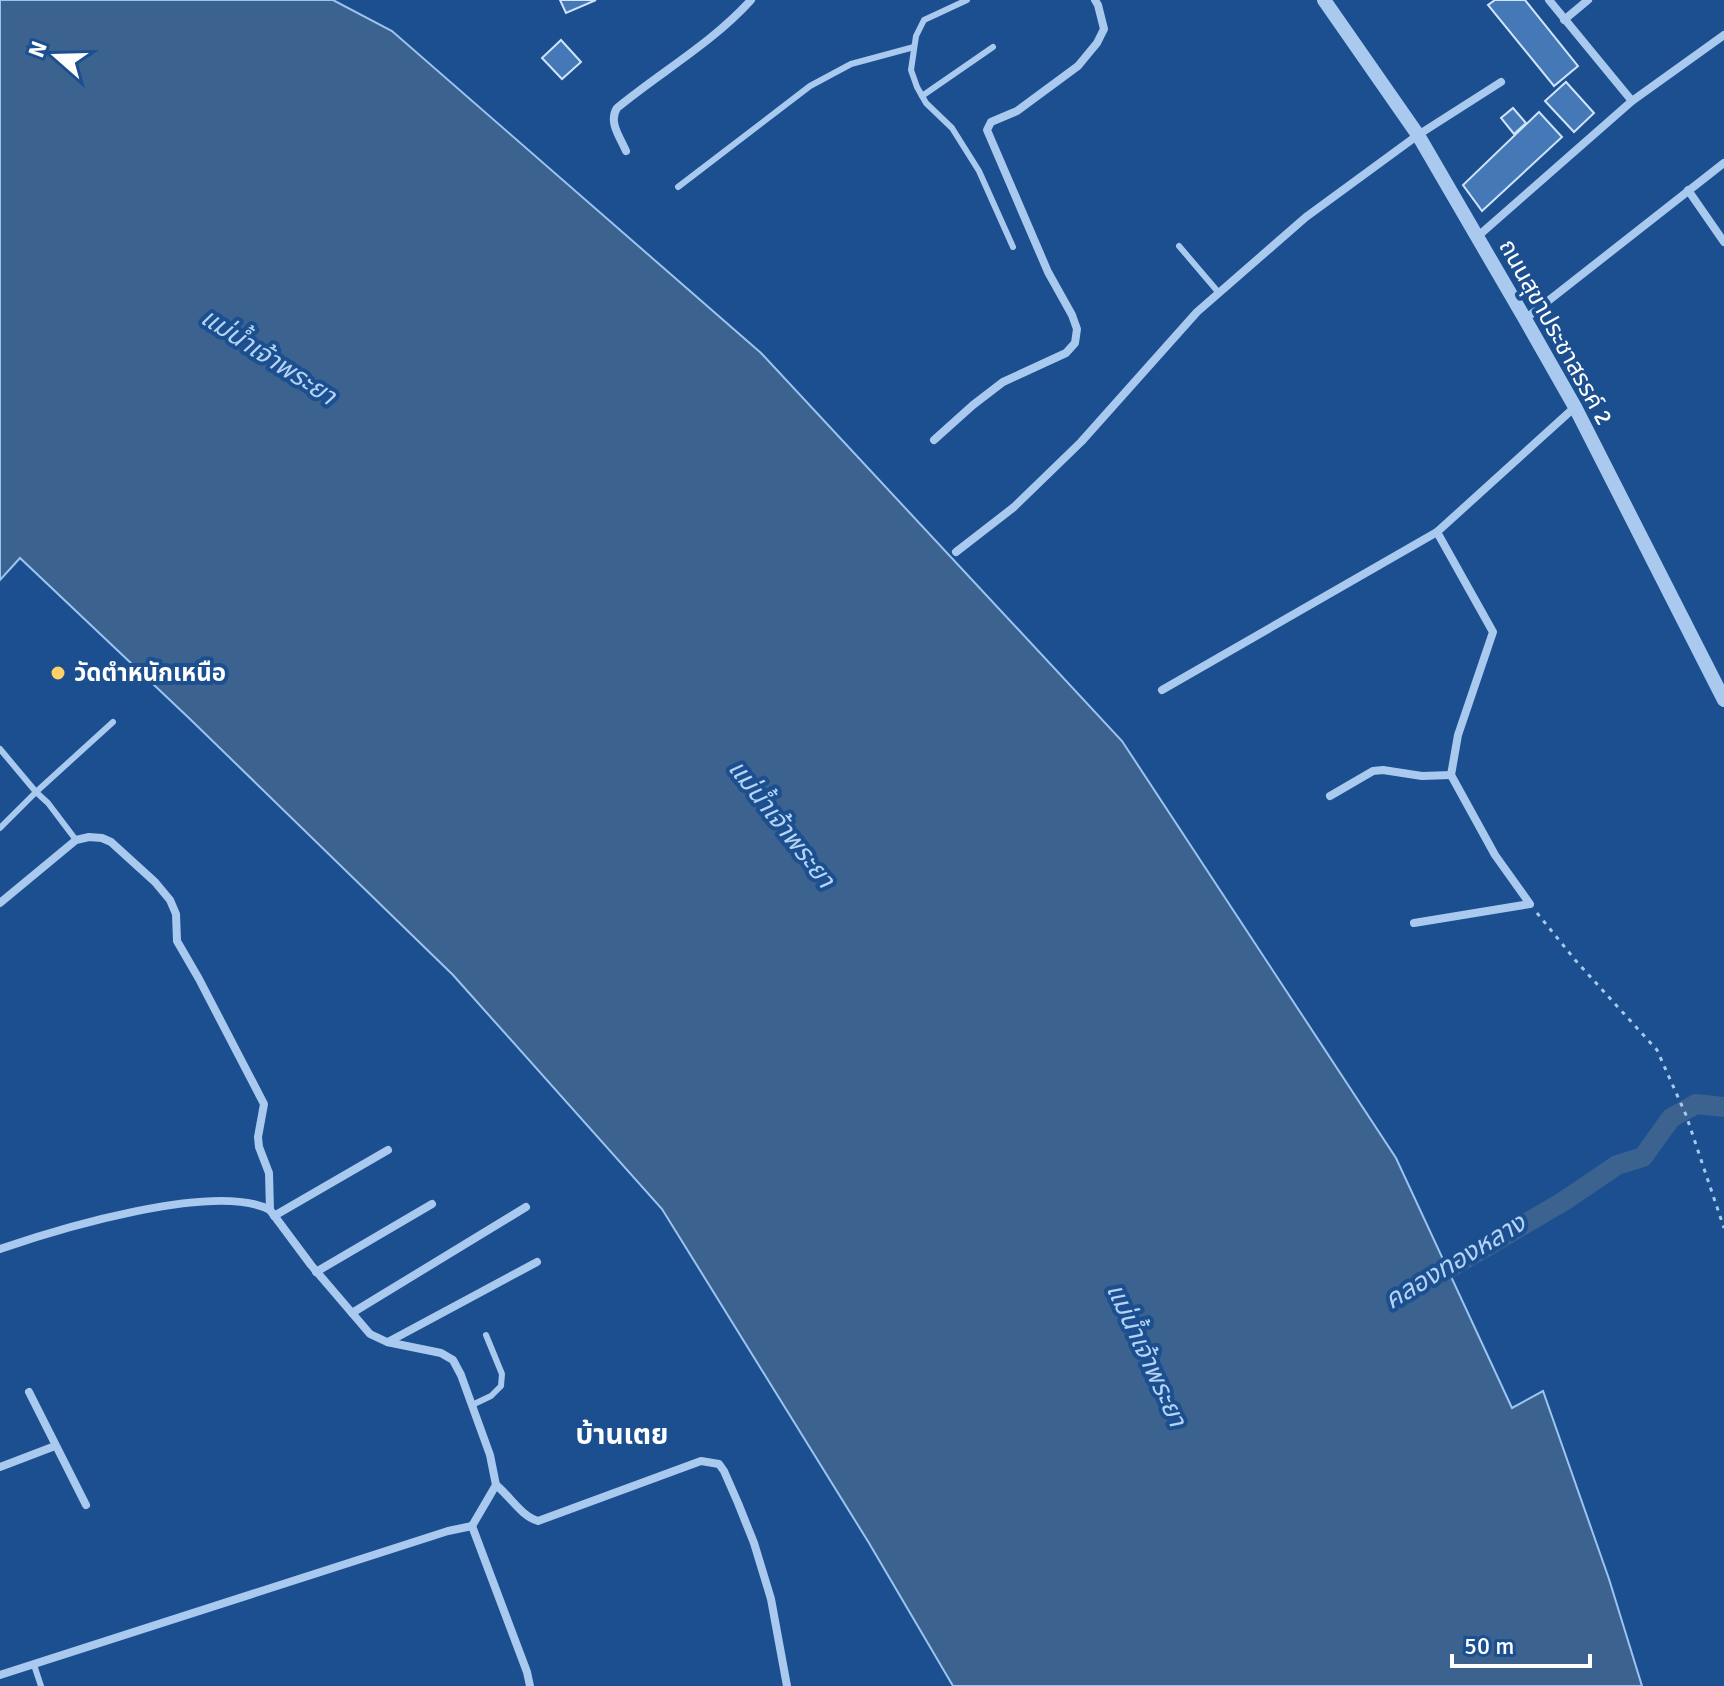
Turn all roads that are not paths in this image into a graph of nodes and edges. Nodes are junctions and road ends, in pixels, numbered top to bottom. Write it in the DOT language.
graph roads {
  1 [pos="751,0"];
  2 [pos="967,0"];
  3 [pos="1095,0"];
  4 [pos="1324,0"];
  5 [pos="1549,0"];
  6 [pos="1588,0"];
  7 [pos="1564,20"];
  8 [pos="1724,35"];
  9 [pos="914,47"];
  10 [pos="993,47"];
  11 [pos="1501,82"];
  12 [pos="922,96"];
  13 [pos="1632,101"];
  14 [pos="1418,135"];
  15 [pos="626,151"];
  16 [pos="1724,163"];
  17 [pos="678,187"];
  18 [pos="1688,190"];
  19 [pos="1477,237"];
  20 [pos="1724,242"];
  21 [pos="1179,246"];
  22 [pos="1013,247"];
  23 [pos="1219,293"];
  24 [pos="1525,319"];
  25 [pos="1575,407"];
  26 [pos="934,440"];
  27 [pos="1437,532"];
  28 [pos="956,552"];
  29 [pos="1162,690"];
  30 [pos="1724,700"];
  31 [pos="113,722"];
  32 [pos="0,749"];
  33 [pos="1451,775"];
  34 [pos="36,792"];
  35 [pos="1330,796"];
  36 [pos="0,828"];
  37 [pos="76,840"];
  38 [pos="0,903"];
  39 [pos="1414,923"];
  40 [pos="388,1150"];
  41 [pos="432,1204"];
  42 [pos="526,1207"];
  43 [pos="272,1213"];
  44 [pos="0,1249"];
  45 [pos="537,1262"];
  46 [pos="316,1272"];
  47 [pos="352,1313"];
  48 [pos="486,1335"];
  49 [pos="387,1342"];
  50 [pos="29,1392"];
  51 [pos="472,1405"];
  52 [pos="55,1446"];
  53 [pos="0,1467"];
  54 [pos="496,1485"];
  55 [pos="86,1505"];
  56 [pos="472,1526"];
  57 [pos="34,1665"];
  58 [pos="0,1675"];
  59 [pos="41,1686"];
  60 [pos="530,1686"];
  61 [pos="787,1686"];
  1 -- 15 [label="street"];
  2 -- 9 [label="lane"];
  3 -- 26 [label="street"];
  4 -- 14 [label="street, ถนนสุขาประชาสรรค์ 2"];
  5 -- 7 [label="street"];
  6 -- 7 [label="street"];
  7 -- 13 [label="street"];
  8 -- 13 [label="street"];
  9 -- 12 [label="lane"];
  9 -- 17 [label="lane"];
  10 -- 12 [label="lane"];
  11 -- 14 [label="street"];
  12 -- 22 [label="lane"];
  13 -- 19 [label="street"];
  14 -- 19 [label="street, ถนนสุขาประชาสรรค์ 2"];
  14 -- 23 [label="street"];
  16 -- 18 [label="street"];
  18 -- 20 [label="street"];
  18 -- 24 [label="street"];
  19 -- 24 [label="street, ถนนสุขาประชาสรรค์ 2"];
  21 -- 23 [label="lane"];
  23 -- 28 [label="street"];
  24 -- 25 [label="street, ถนนสุขาประชาสรรค์ 2"];
  25 -- 27 [label="street"];
  25 -- 30 [label="street, ถนนสุขาประชาสรรค์ 2"];
  27 -- 29 [label="street"];
  27 -- 33 [label="street"];
  31 -- 34 [label="lane"];
  32 -- 34 [label="lane"];
  33 -- 35 [label="street"];
  33 -- 39 [label="street"];
  34 -- 36 [label="lane"];
  34 -- 37 [label="lane"];
  37 -- 38 [label="street"];
  37 -- 43 [label="street"];
  40 -- 43 [label="street"];
  41 -- 46 [label="street"];
  42 -- 47 [label="street"];
  43 -- 44 [label="street"];
  43 -- 46 [label="street"];
  45 -- 49 [label="street"];
  46 -- 47 [label="street"];
  47 -- 49 [label="street"];
  48 -- 51 [label="lane"];
  49 -- 51 [label="street"];
  50 -- 52 [label="street"];
  51 -- 54 [label="street"];
  52 -- 53 [label="street"];
  52 -- 55 [label="street"];
  54 -- 56 [label="street"];
  54 -- 61 [label="street"];
  56 -- 57 [label="street"];
  56 -- 60 [label="street"];
  57 -- 58 [label="street"];
  57 -- 59 [label="lane"];
}
